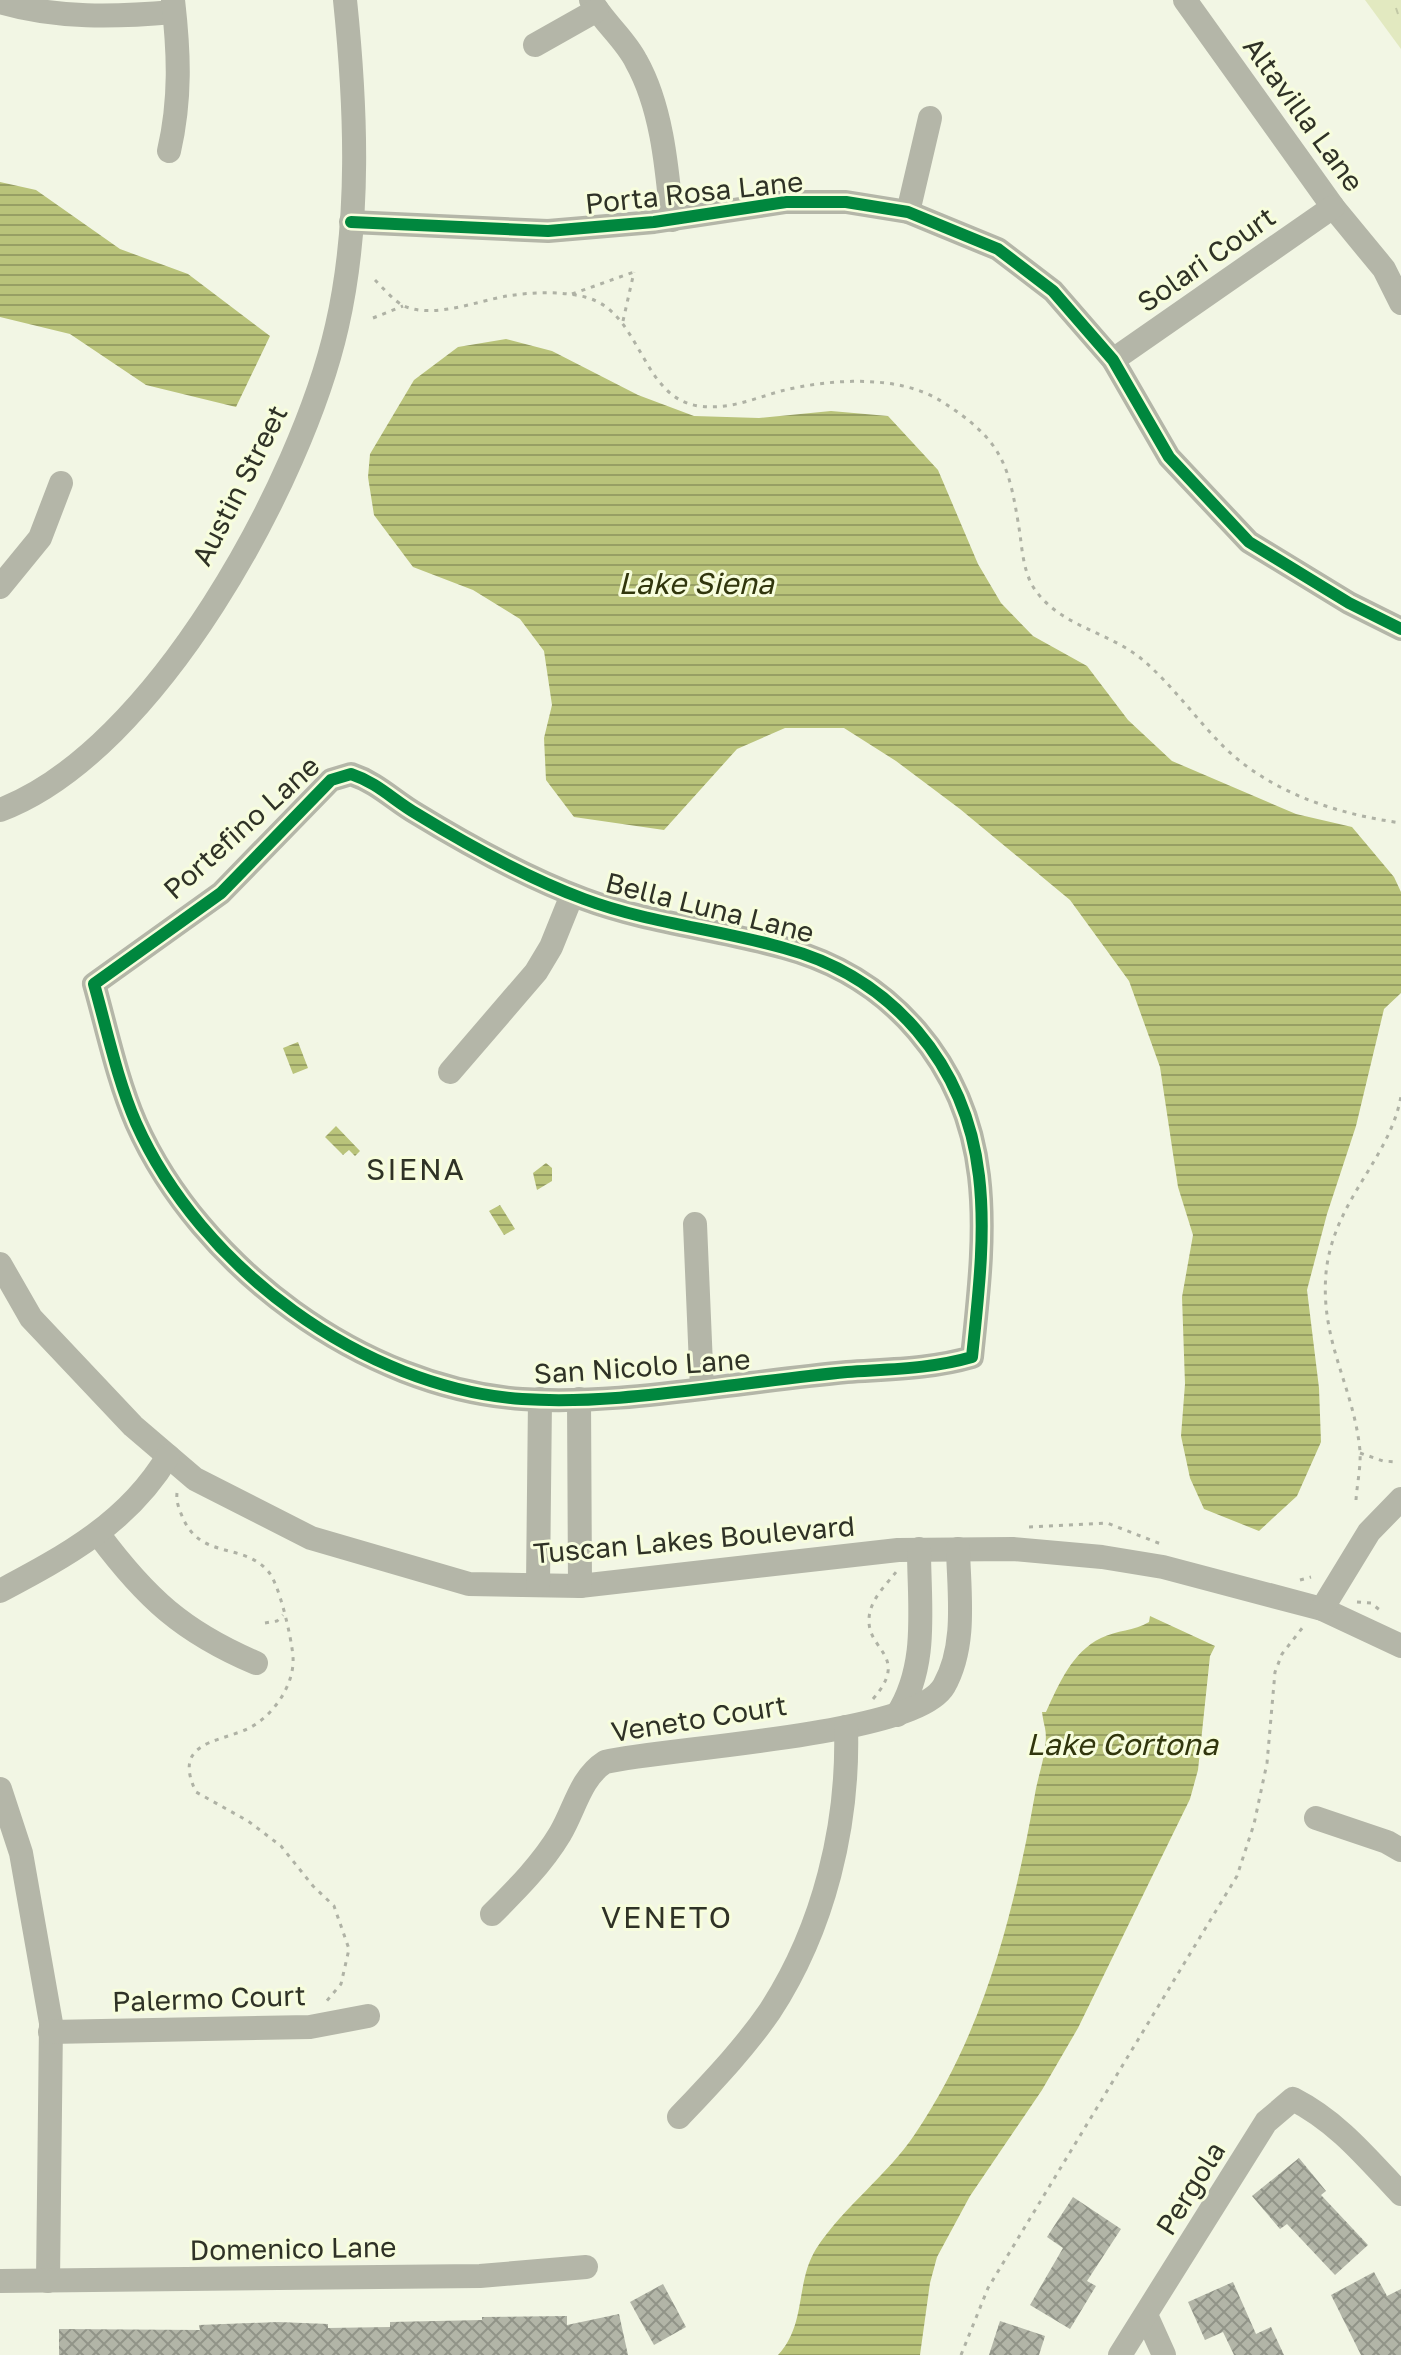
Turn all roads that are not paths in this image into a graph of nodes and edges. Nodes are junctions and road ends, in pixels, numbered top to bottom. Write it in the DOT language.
graph roads {
  1 [pos="345,0"];
  2 [pos="1185,0"];
  3 [pos="0,2"];
  4 [pos="594,5"];
  5 [pos="174,6"];
  6 [pos="535,45"];
  7 [pos="930,118"];
  8 [pos="169,151"];
  9 [pos="1333,207"];
  10 [pos="908,212"];
  11 [pos="672,220"];
  12 [pos="351,222"];
  13 [pos="1401,303"];
  14 [pos="1113,360"];
  15 [pos="61,483"];
  16 [pos="0,587"];
  17 [pos="1401,629"];
  18 [pos="351,774"];
  19 [pos="0,810"];
  20 [pos="572,895"];
  21 [pos="94,984"];
  22 [pos="450,1072"];
  23 [pos="695,1224"];
  24 [pos="0,1264"];
  25 [pos="972,1357"];
  26 [pos="702,1389"];
  27 [pos="540,1399"];
  28 [pos="579,1399"];
  29 [pos="177,1463"];
  30 [pos="579,1491"];
  31 [pos="539,1492"];
  32 [pos="1401,1499"];
  33 [pos="99,1535"];
  34 [pos="919,1549"];
  35 [pos="958,1549"];
  36 [pos="538,1585"];
  37 [pos="580,1586"];
  38 [pos="0,1591"];
  39 [pos="1314,1614"];
  40 [pos="1401,1646"];
  41 [pos="256,1663"];
  42 [pos="897,1715"];
  43 [pos="846,1727"];
  44 [pos="0,1789"];
  45 [pos="1316,1818"];
  46 [pos="1401,1850"];
  47 [pos="492,1914"];
  48 [pos="368,2016"];
  49 [pos="50,2032"];
  50 [pos="679,2117"];
  51 [pos="1401,2194"];
  52 [pos="586,2267"];
  53 [pos="0,2281"];
  54 [pos="48,2281"];
  55 [pos="1146,2315"];
  56 [pos="1120,2355"];
  57 [pos="1164,2355"];
  1 -- 12 [label="street, Austin Street"];
  2 -- 9 [label="street, Altavilla Lane"];
  3 -- 5 [label="street"];
  4 -- 6 [label="street"];
  4 -- 11 [label="street"];
  5 -- 8 [label="street"];
  7 -- 10 [label="street"];
  9 -- 13 [label="street, Altavilla Lane"];
  9 -- 14 [label="street, Solari Court"];
  10 -- 11 [label="street, Porta Rosa Lane"];
  10 -- 14 [label="street, Porta Rosa Lane"];
  11 -- 12 [label="street, Porta Rosa Lane"];
  12 -- 19 [label="street, Austin Street"];
  14 -- 17 [label="street, Porta Rosa Lane"];
  15 -- 16 [label="street"];
  18 -- 20 [label="street, Bella Luna Lane"];
  18 -- 21 [label="street, Portefino Lane"];
  20 -- 22 [label="street"];
  20 -- 25 [label="street, Bella Luna Lane"];
  21 -- 27 [label="street, San Nicolo Lane"];
  23 -- 26 [label="street"];
  24 -- 29 [label="street, Tuscan Lakes Boulevard"];
  25 -- 26 [label="street, San Nicolo Lane"];
  26 -- 28 [label="street, San Nicolo Lane"];
  27 -- 28 [label="street, San Nicolo Lane"];
  27 -- 31 [label="street"];
  28 -- 30 [label="street"];
  29 -- 33 [label="street"];
  29 -- 36 [label="street, Tuscan Lakes Boulevard"];
  30 -- 31 [label="street"];
  30 -- 37 [label="street"];
  31 -- 36 [label="street"];
  32 -- 39 [label="street"];
  33 -- 38 [label="street"];
  33 -- 41 [label="street"];
  34 -- 35 [label="street, Tuscan Lakes Boulevard"];
  34 -- 37 [label="street, Tuscan Lakes Boulevard"];
  34 -- 42 [label="street"];
  35 -- 39 [label="street, Tuscan Lakes Boulevard"];
  35 -- 42 [label="street, Veneto Court"];
  36 -- 37 [label="street, Tuscan Lakes Boulevard"];
  39 -- 40 [label="street, Tuscan Lakes Boulevard"];
  42 -- 43 [label="street, Veneto Court"];
  43 -- 47 [label="street, Veneto Court"];
  43 -- 50 [label="street"];
  44 -- 49 [label="street"];
  45 -- 46 [label="street"];
  48 -- 49 [label="street, Palermo Court"];
  49 -- 54 [label="street"];
  51 -- 55 [label="street, Pergola"];
  52 -- 54 [label="street, Domenico Lane"];
  53 -- 54 [label="street, Domenico Lane"];
  55 -- 56 [label="street, Pergola"];
  55 -- 57 [label="street"];
}
